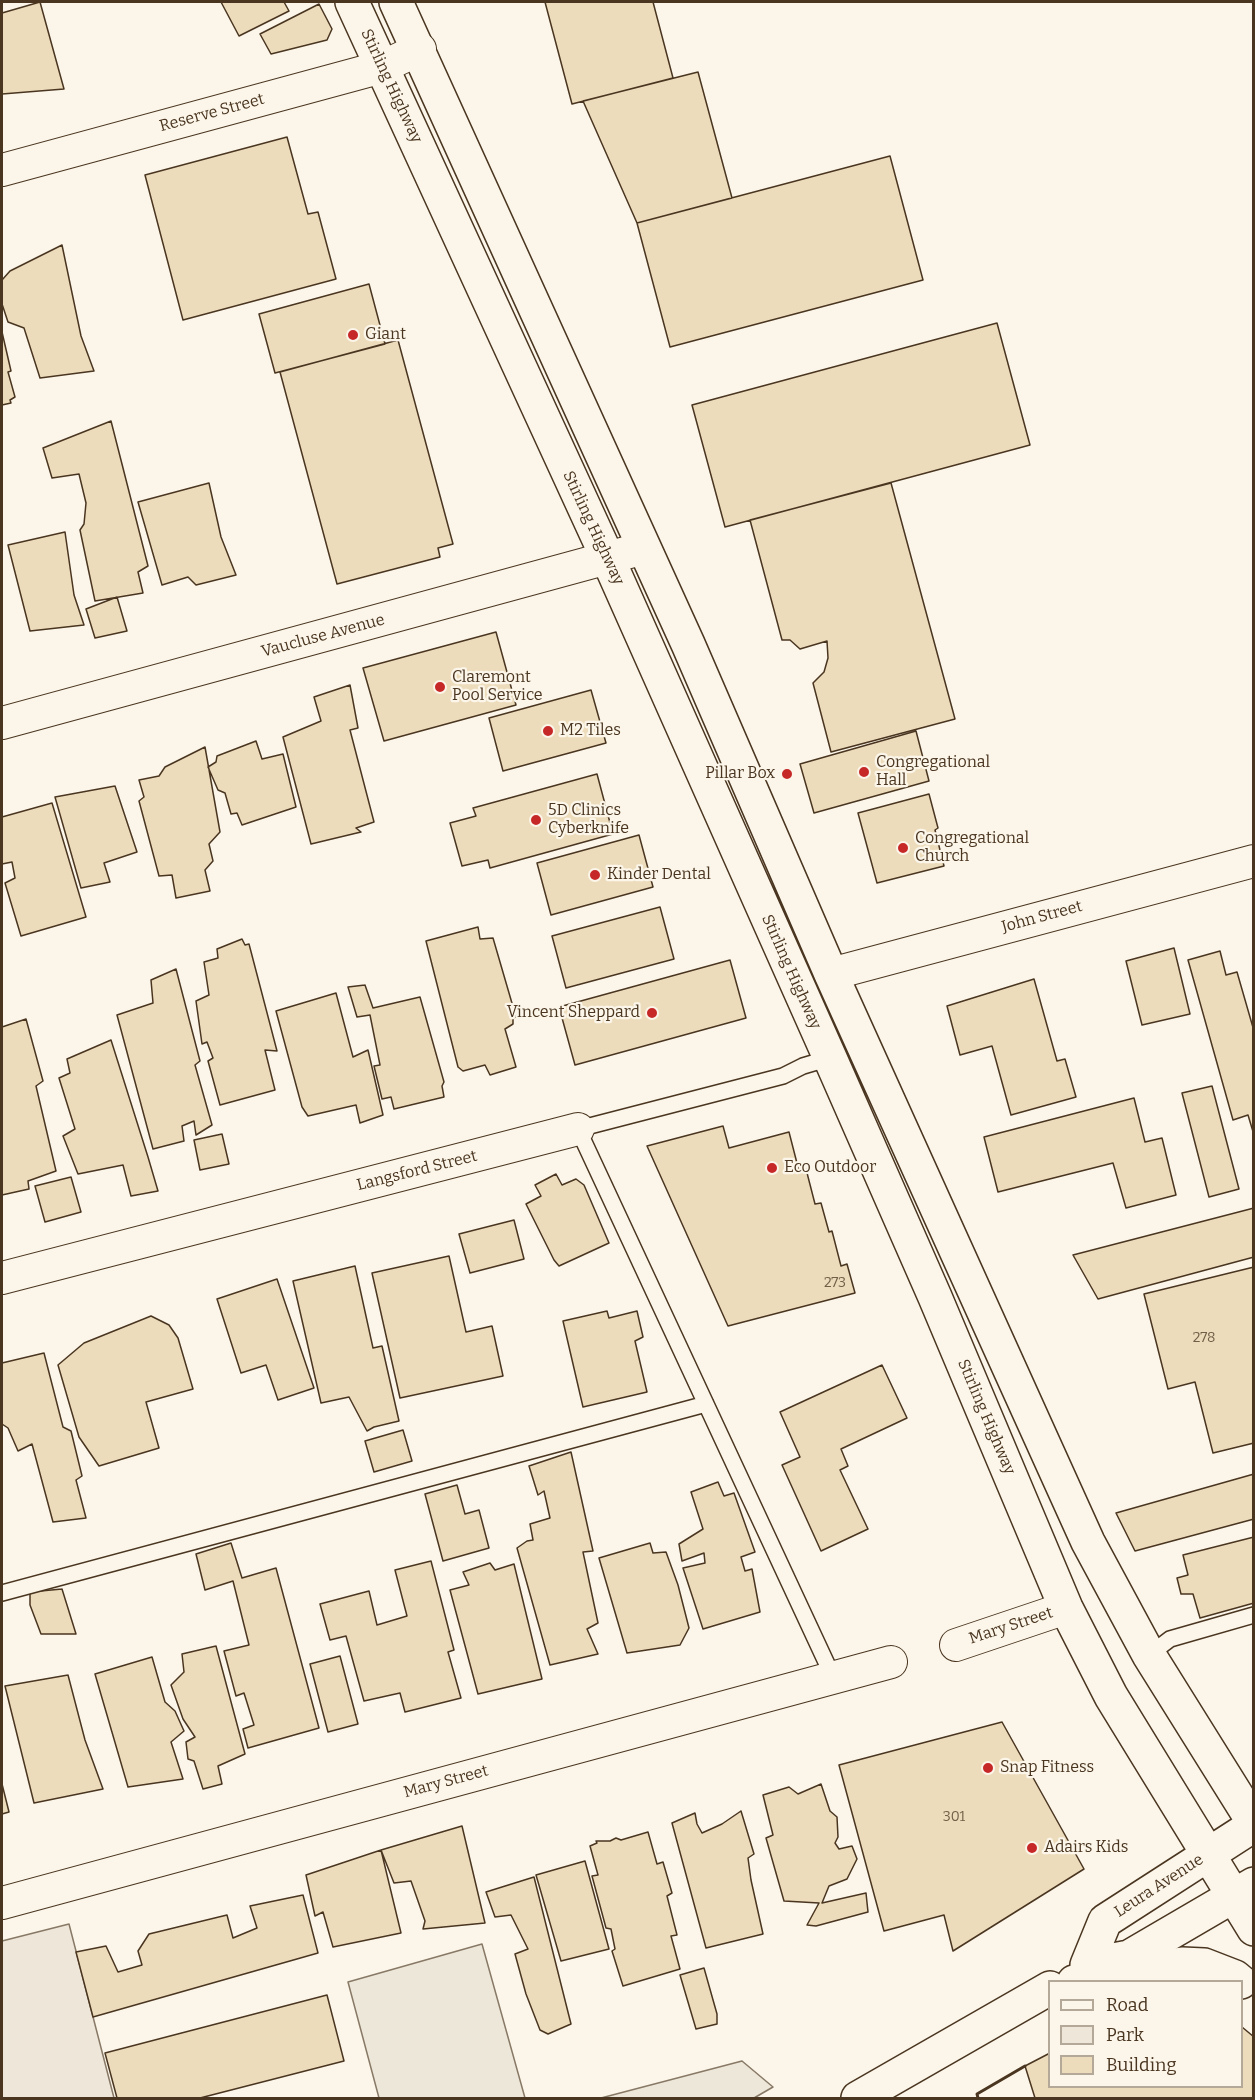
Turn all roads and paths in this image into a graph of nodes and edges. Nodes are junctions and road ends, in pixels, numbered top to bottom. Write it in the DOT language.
graph roads {
  1 [pos="352,2"];
  2 [pos="396,2"];
  3 [pos="420,50"];
  4 [pos="382,67"];
  5 [pos="2,171"];
  6 [pos="644,548"];
  7 [pos="608,559"];
  8 [pos="2,723"];
  9 [pos="1254,861"];
  10 [pos="831,974"];
  11 [pos="830,1058"];
  12 [pos="578,1130"];
  13 [pos="2,1278"];
  14 [pos="706,1404"];
  15 [pos="2,1593"];
  16 [pos="1066,1608"];
  17 [pos="1254,1615"];
  18 [pos="957,1645"];
  19 [pos="1149,1655"];
  20 [pos="891,1662"];
  21 [pos="833,1677"];
  22 [pos="1254,1824"];
  23 [pos="1208,1854"];
  24 [pos="1243,1890"];
  25 [pos="2,1903"];
  26 [pos="1254,1929"];
  27 [pos="1074,1976"];
  28 [pos="1239,1980"];
  29 [pos="1048,1989"];
  30 [pos="858,2098"];
  1 -- 4 [label="main road, Stirling Highway"];
  2 -- 3 [label="main road"];
  3 -- 4 [label="street, Reserve Street"];
  3 -- 6 [label="main road"];
  4 -- 5 [label="street, Reserve Street"];
  4 -- 7 [label="main road, Stirling Highway"];
  6 -- 7 [label="street, Vaucluse Avenue"];
  6 -- 10 [label="main road"];
  7 -- 8 [label="street, Vaucluse Avenue"];
  7 -- 11 [label="main road, Stirling Highway"];
  9 -- 10 [label="street, John Street"];
  10 -- 19 [label="main road"];
  11 -- 12 [label="lane, Langsford Street"];
  11 -- 16 [label="main road, Stirling Highway"];
  12 -- 13 [label="street, Langsford Street"];
  12 -- 14 [label="lane"];
  14 -- 15 [label="lane"];
  14 -- 21 [label="lane"];
  16 -- 18 [label="street, Mary Street"];
  16 -- 23 [label="main road, Stirling Highway"];
  17 -- 19 [label="lane"];
  19 -- 22 [label="main road"];
  20 -- 21 [label="street, Mary Street"];
  21 -- 25 [label="street, Mary Street"];
  22 -- 23 [label="main road, Leura Avenue"];
  23 -- 24 [label="main road, Stirling Highway"];
  23 -- 27 [label="main road, Leura Avenue"];
  24 -- 26 [label="main road, Stirling Highway"];
  24 -- 27 [label="main road"];
  27 -- 28 [label="main road"];
  29 -- 30 [label="main road"];
}
